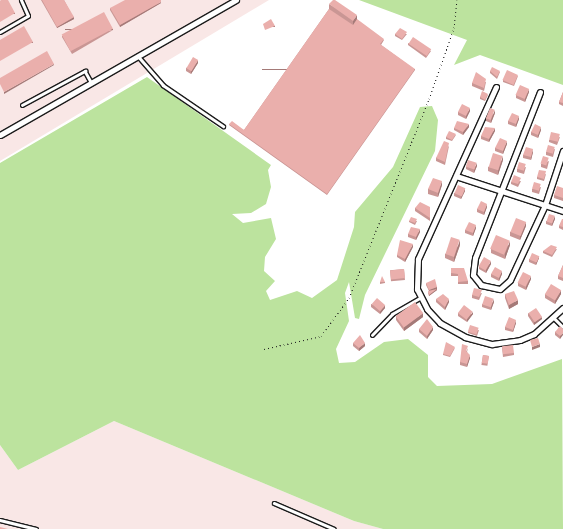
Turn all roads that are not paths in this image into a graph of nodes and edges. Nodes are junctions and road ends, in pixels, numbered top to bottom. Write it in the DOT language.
graph roads {
  1 [pos="21,0"];
  2 [pos="232,1"];
  3 [pos="0,32"];
  4 [pos="138,56"];
  5 [pos="92,82"];
  6 [pos="496,87"];
  7 [pos="540,92"];
  8 [pos="22,105"];
  9 [pos="223,126"];
  10 [pos="0,135"];
  11 [pos="563,151"];
  12 [pos="456,176"];
  13 [pos="500,191"];
  14 [pos="545,205"];
  15 [pos="563,211"];
  16 [pos="420,298"];
  17 [pos="563,308"];
  18 [pos="555,319"];
  19 [pos="563,326"];
  20 [pos="372,335"];
  21 [pos="274,503"];
  22 [pos="0,520"];
  23 [pos="18,524"];
  24 [pos="17,529"];
  25 [pos="34,529"];
  26 [pos="334,529"];
  1 -- 3 [label="lane"];
  2 -- 4 [label="street"];
  4 -- 5 [label="street"];
  4 -- 9 [label="lane"];
  5 -- 8 [label="lane"];
  5 -- 10 [label="street"];
  6 -- 12 [label="street"];
  7 -- 13 [label="street"];
  11 -- 14 [label="street"];
  12 -- 13 [label="street"];
  12 -- 16 [label="street"];
  13 -- 14 [label="street"];
  13 -- 14 [label="street"];
  14 -- 15 [label="street"];
  16 -- 18 [label="street"];
  16 -- 20 [label="lane"];
  17 -- 18 [label="street"];
  18 -- 19 [label="lane"];
  21 -- 26 [label="lane"];
  22 -- 23 [label="lane"];
  23 -- 24 [label="lane"];
  23 -- 25 [label="lane"];
}
